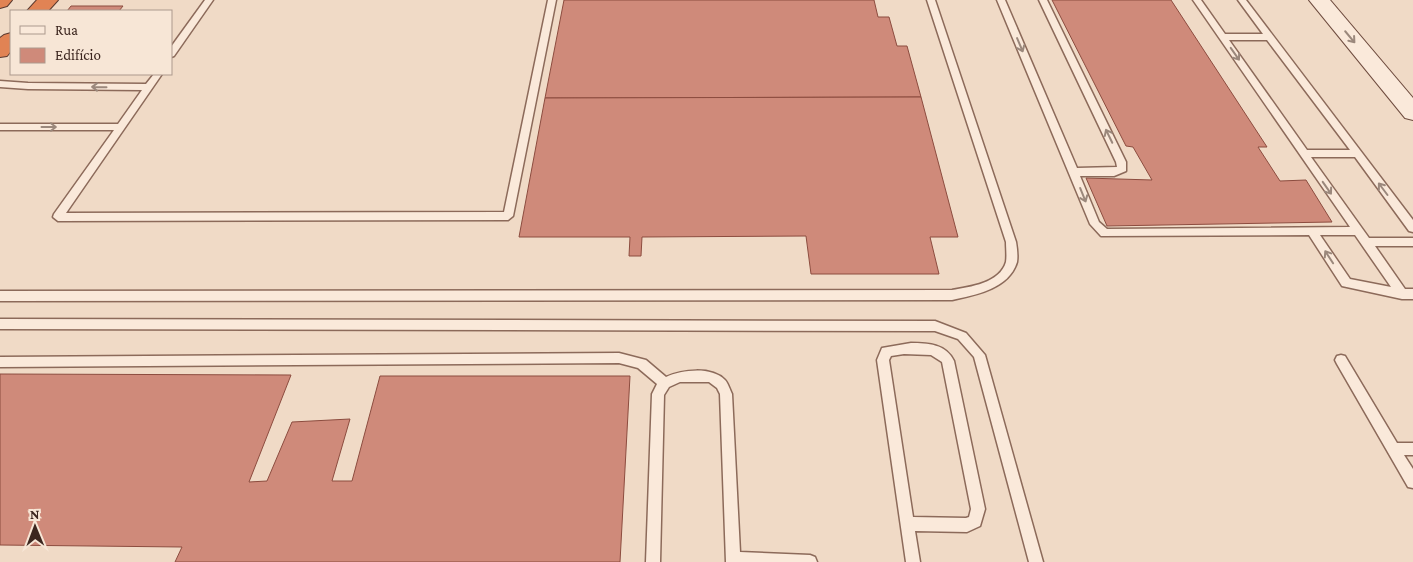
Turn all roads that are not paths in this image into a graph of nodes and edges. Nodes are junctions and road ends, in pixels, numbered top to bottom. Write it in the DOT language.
graph roads {
  1 [pos="48,0"];
  2 [pos="209,0"];
  3 [pos="552,0"];
  4 [pos="931,0"];
  5 [pos="1001,0"];
  6 [pos="1043,0"];
  7 [pos="1197,0"];
  8 [pos="1242,0"];
  9 [pos="1319,0"];
  10 [pos="38,10"];
  11 [pos="1223,37"];
  12 [pos="1269,37"];
  13 [pos="10,40"];
  14 [pos="0,51"];
  15 [pos="172,53"];
  16 [pos="157,75"];
  17 [pos="1386,81"];
  18 [pos="0,84"];
  19 [pos="148,87"];
  20 [pos="1413,102"];
  21 [pos="1413,112"];
  22 [pos="0,127"];
  23 [pos="120,127"];
  24 [pos="1303,153"];
  25 [pos="1357,154"];
  26 [pos="1074,172"];
  27 [pos="1413,228"];
  28 [pos="1312,231"];
  29 [pos="1357,231"];
  30 [pos="1365,242"];
  31 [pos="1413,242"];
  32 [pos="1407,294"];
  33 [pos="0,296"];
  34 [pos="0,324"];
  35 [pos="1340,360"];
  36 [pos="0,362"];
  37 [pos="665,383"];
  38 [pos="1394,449"];
  39 [pos="1413,449"];
  40 [pos="1413,482"];
  41 [pos="907,524"];
  42 [pos="733,561"];
  43 [pos="654,562"];
  44 [pos="810,562"];
  45 [pos="913,562"];
  46 [pos="1036,562"];
  1 -- 10 [label="highway"];
  2 -- 15 [label="lane"];
  3 -- 23 [label="lane"];
  4 -- 33 [label="lane"];
  5 -- 26 [label="lane, one-way"];
  26 -- 6 [label="lane, one-way"];
  7 -- 11 [label="lane"];
  8 -- 12 [label="lane"];
  9 -- 17 [label="street, one-way"];
  11 -- 12 [label="lane"];
  11 -- 24 [label="lane, one-way"];
  12 -- 25 [label="lane"];
  13 -- 14 [label="highway"];
  16 -- 19 [label="lane"];
  17 -- 20 [label="street"];
  17 -- 21 [label="street"];
  19 -- 18 [label="lane, one-way"];
  19 -- 23 [label="lane"];
  22 -- 23 [label="lane, one-way"];
  24 -- 25 [label="lane"];
  24 -- 29 [label="lane, one-way"];
  27 -- 25 [label="lane, one-way"];
  26 -- 28 [label="lane, one-way"];
  28 -- 29 [label="lane"];
  32 -- 28 [label="lane, one-way"];
  29 -- 30 [label="lane"];
  30 -- 31 [label="lane"];
  30 -- 32 [label="lane"];
  34 -- 46 [label="lane"];
  35 -- 38 [label="lane"];
  36 -- 37 [label="lane"];
  37 -- 42 [label="lane"];
  37 -- 43 [label="lane"];
  38 -- 39 [label="lane"];
  38 -- 40 [label="lane"];
  41 -- 41 [label="lane"];
  41 -- 45 [label="lane"];
  42 -- 44 [label="lane"];
}
